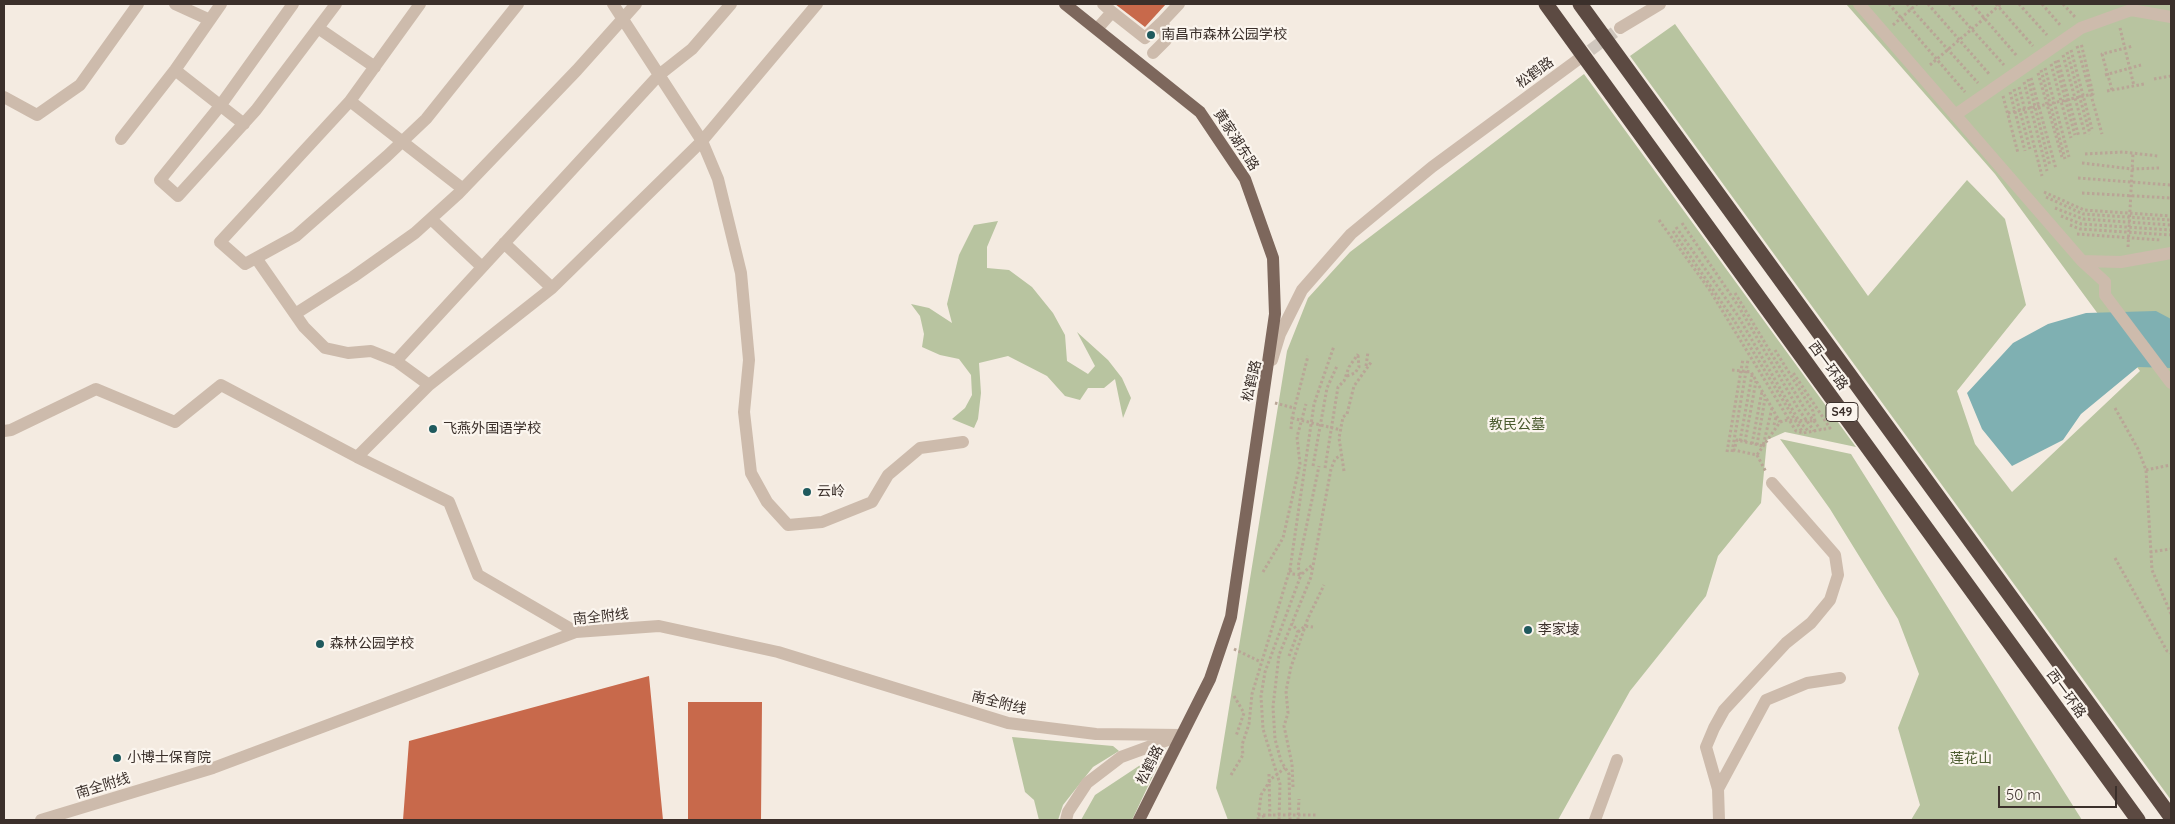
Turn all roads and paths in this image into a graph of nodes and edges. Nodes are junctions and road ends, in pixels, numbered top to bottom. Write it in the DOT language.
graph roads {
  1 [pos="138,4"];
  2 [pos="175,4"];
  3 [pos="221,4"];
  4 [pos="293,4"];
  5 [pos="336,4"];
  6 [pos="420,4"];
  7 [pos="518,4"];
  8 [pos="613,4"];
  9 [pos="636,4"];
  10 [pos="731,4"];
  11 [pos="817,4"];
  12 [pos="1065,4"];
  13 [pos="1179,4"];
  14 [pos="1546,4"];
  15 [pos="1580,4"];
  16 [pos="1660,4"];
  17 [pos="1859,4"];
  18 [pos="1889,4"];
  19 [pos="1907,4"];
  20 [pos="1917,4"];
  21 [pos="1928,4"];
  22 [pos="1950,4"];
  23 [pos="1972,4"];
  24 [pos="2019,4"];
  25 [pos="2042,4"];
  26 [pos="1998,5"];
  27 [pos="1107,8"];
  28 [pos="1646,8"];
  29 [pos="1911,9"];
  30 [pos="2116,15"];
  31 [pos="2171,17"];
  32 [pos="622,18"];
  33 [pos="1901,18"];
  34 [pos="1984,18"];
  35 [pos="210,20"];
  36 [pos="1163,21"];
  37 [pos="318,28"];
  38 [pos="1620,28"];
  39 [pos="1097,29"];
  40 [pos="1972,29"];
  41 [pos="1884,32"];
  42 [pos="1959,40"];
  43 [pos="2133,46"];
  44 [pos="2124,48"];
  45 [pos="1948,50"];
  46 [pos="1153,53"];
  47 [pos="2038,57"];
  48 [pos="1938,59"];
  49 [pos="1576,61"];
  50 [pos="2141,65"];
  51 [pos="375,66"];
  52 [pos="2130,68"];
  53 [pos="175,70"];
  54 [pos="1920,74"];
  55 [pos="2106,74"];
  56 [pos="659,75"];
  57 [pos="2171,76"];
  58 [pos="2154,79"];
  59 [pos="2144,84"];
  60 [pos="2134,86"];
  61 [pos="1987,93"];
  62 [pos="2090,94"];
  63 [pos="2081,96"];
  64 [pos="4,97"];
  65 [pos="2075,98"];
  66 [pos="2067,100"];
  67 [pos="350,101"];
  68 [pos="2060,101"];
  69 [pos="1974,102"];
  70 [pos="2051,103"];
  71 [pos="220,106"];
  72 [pos="2035,107"];
  73 [pos="2025,109"];
  74 [pos="2017,111"];
  75 [pos="2008,113"];
  76 [pos="1955,115"];
  77 [pos="244,124"];
  78 [pos="2092,129"];
  79 [pos="2085,134"];
  80 [pos="2090,134"];
  81 [pos="2102,134"];
  82 [pos="2077,136"];
  83 [pos="2070,138"];
  84 [pos="121,139"];
  85 [pos="702,141"];
  86 [pos="402,142"];
  87 [pos="2030,149"];
  88 [pos="2025,151"];
  89 [pos="2018,153"];
  90 [pos="2132,153"];
  91 [pos="2085,154"];
  92 [pos="2158,156"];
  93 [pos="2069,157"];
  94 [pos="2063,158"];
  95 [pos="2082,163"];
  96 [pos="2050,166"];
  97 [pos="2159,168"];
  98 [pos="2056,169"];
  99 [pos="2132,169"];
  100 [pos="2047,171"];
  101 [pos="2042,176"];
  102 [pos="2078,178"];
  103 [pos="2131,183"];
  104 [pos="2171,185"];
  105 [pos="462,189"];
  106 [pos="2082,193"];
  107 [pos="2130,196"];
  108 [pos="2171,198"];
  109 [pos="2050,206"];
  110 [pos="2130,212"];
  111 [pos="2060,215"];
  112 [pos="2171,216"];
  113 [pos="1684,217"];
  114 [pos="2130,218"];
  115 [pos="431,219"];
  116 [pos="1659,220"];
  117 [pos="2171,220"];
  118 [pos="1682,222"];
  119 [pos="2068,225"];
  120 [pos="2129,225"];
  121 [pos="2171,225"];
  122 [pos="1676,227"];
  123 [pos="2171,230"];
  124 [pos="1673,231"];
  125 [pos="2129,232"];
  126 [pos="2077,234"];
  127 [pos="2171,235"];
  128 [pos="2128,237"];
  129 [pos="2171,240"];
  130 [pos="504,243"];
  131 [pos="2171,253"];
  132 [pos="256,258"];
  133 [pos="2128,260"];
  134 [pos="2082,261"];
  135 [pos="482,267"];
  136 [pos="552,288"];
  137 [pos="295,314"];
  138 [pos="1334,346"];
  139 [pos="1775,350"];
  140 [pos="1368,352"];
  141 [pos="1782,355"];
  142 [pos="1308,356"];
  143 [pos="1743,359"];
  144 [pos="1748,360"];
  145 [pos="396,361"];
  146 [pos="1372,361"];
  147 [pos="1337,366"];
  148 [pos="1366,367"];
  149 [pos="1732,370"];
  150 [pos="1741,371"];
  151 [pos="1745,371"];
  152 [pos="1752,374"];
  153 [pos="1347,376"];
  154 [pos="1756,381"];
  155 [pos="1265,382"];
  156 [pos="2171,383"];
  157 [pos="429,385"];
  158 [pos="1762,391"];
  159 [pos="1766,397"];
  160 [pos="1262,399"];
  161 [pos="1306,404"];
  162 [pos="1294,408"];
  163 [pos="1772,408"];
  164 [pos="2115,408"];
  165 [pos="1776,416"];
  166 [pos="1292,418"];
  167 [pos="1303,420"];
  168 [pos="1787,420"];
  169 [pos="1793,420"];
  170 [pos="1311,421"];
  171 [pos="1799,421"];
  172 [pos="1780,422"];
  173 [pos="1808,422"];
  174 [pos="1815,422"];
  175 [pos="1321,424"];
  176 [pos="1768,425"];
  177 [pos="1775,426"];
  178 [pos="1332,428"];
  179 [pos="1291,429"];
  180 [pos="1341,430"];
  181 [pos="1821,430"];
  182 [pos="4,431"];
  183 [pos="1808,431"];
  184 [pos="1814,432"];
  185 [pos="1766,433"];
  186 [pos="1803,433"];
  187 [pos="1772,434"];
  188 [pos="1767,438"];
  189 [pos="1740,441"];
  190 [pos="963,442"];
  191 [pos="1745,442"];
  192 [pos="1752,444"];
  193 [pos="1757,445"];
  194 [pos="1763,446"];
  195 [pos="1733,451"];
  196 [pos="1726,452"];
  197 [pos="1341,455"];
  198 [pos="1757,455"];
  199 [pos="357,457"];
  200 [pos="1313,466"];
  201 [pos="1319,466"];
  202 [pos="2171,466"];
  203 [pos="1325,468"];
  204 [pos="2146,470"];
  205 [pos="1344,471"];
  206 [pos="1772,483"];
  207 [pos="2171,549"];
  208 [pos="2149,552"];
  209 [pos="2115,558"];
  210 [pos="1312,565"];
  211 [pos="1290,569"];
  212 [pos="1263,572"];
  213 [pos="1300,576"];
  214 [pos="1324,585"];
  215 [pos="2171,614"];
  216 [pos="1292,623"];
  217 [pos="1305,626"];
  218 [pos="1313,627"];
  219 [pos="576,632"];
  220 [pos="1298,632"];
  221 [pos="1222,644"];
  222 [pos="2171,653"];
  223 [pos="1289,656"];
  224 [pos="1261,662"];
  225 [pos="1840,678"];
  226 [pos="1234,696"];
  227 [pos="1250,706"];
  228 [pos="1244,712"];
  229 [pos="1182,735"];
  230 [pos="1236,736"];
  231 [pos="1617,760"];
  232 [pos="1286,768"];
  233 [pos="1276,773"];
  234 [pos="1269,774"];
  235 [pos="1232,775"];
  236 [pos="1271,779"];
  237 [pos="1293,788"];
  238 [pos="1718,789"];
  239 [pos="1299,799"];
  240 [pos="1260,815"];
  241 [pos="1269,815"];
  242 [pos="1289,815"];
  243 [pos="1297,815"];
  244 [pos="1302,815"];
  245 [pos="1316,815"];
  246 [pos="1278,816"];
  247 [pos="1283,816"];
  248 [pos="2171,817"];
  249 [pos="41,820"];
  250 [pos="1066,820"];
  251 [pos="1139,820"];
  252 [pos="1258,820"];
  253 [pos="1266,820"];
  254 [pos="1270,820"];
  255 [pos="1279,820"];
  256 [pos="1284,820"];
  257 [pos="1290,820"];
  258 [pos="1298,820"];
  259 [pos="1303,820"];
  260 [pos="1595,820"];
  261 [pos="1720,820"];
  262 [pos="2138,820"];
  1 -- 64 [label="street"];
  2 -- 35 [label="street"];
  3 -- 35 [label="street"];
  4 -- 71 [label="street"];
  5 -- 37 [label="street"];
  6 -- 51 [label="street"];
  7 -- 86 [label="street"];
  8 -- 32 [label="street"];
  9 -- 32 [label="street"];
  10 -- 56 [label="street"];
  11 -- 85 [label="street"];
  12 -- 39 [label="main road, 黄家湖东路"];
  13 -- 36 [label="street"];
  14 -- 262 [label="highway, 西一环路 / S49"];
  15 -- 248 [label="highway, 西一环路 / S49"];
  16 -- 28 [label="street"];
  17 -- 41 [label="street"];
  18 -- 33 [label="path"];
  19 -- 29 [label="path"];
  20 -- 29 [label="path"];
  21 -- 42 [label="path"];
  22 -- 40 [label="path"];
  23 -- 34 [label="path"];
  24 -- 47 [label="path"];
  25 -- 47 [label="path"];
  26 -- 34 [label="path"];
  26 -- 47 [label="path"];
  27 -- 36 [label="street"];
  27 -- 39 [label="street"];
  28 -- 38 [label="street"];
  29 -- 33 [label="path"];
  29 -- 45 [label="path"];
  30 -- 31 [label="street"];
  30 -- 44 [label="path"];
  30 -- 47 [label="street"];
  32 -- 56 [label="street"];
  32 -- 105 [label="street"];
  33 -- 41 [label="path"];
  33 -- 48 [label="path"];
  34 -- 40 [label="path"];
  34 -- 47 [label="path"];
  35 -- 53 [label="street"];
  36 -- 46 [label="street"];
  37 -- 51 [label="street"];
  37 -- 77 [label="street"];
  39 -- 155 [label="main road, 黄家湖东路"];
  40 -- 42 [label="path"];
  40 -- 47 [label="path"];
  41 -- 54 [label="street"];
  42 -- 45 [label="path"];
  42 -- 47 [label="path"];
  43 -- 44 [label="path"];
  44 -- 52 [label="path"];
  44 -- 55 [label="path"];
  45 -- 48 [label="path"];
  45 -- 61 [label="path"];
  47 -- 61 [label="street"];
  47 -- 62 [label="path"];
  47 -- 63 [label="path"];
  47 -- 65 [label="path"];
  47 -- 66 [label="path"];
  47 -- 68 [label="path"];
  47 -- 70 [label="path"];
  47 -- 70 [label="path"];
  47 -- 72 [label="path"];
  47 -- 72 [label="path"];
  47 -- 73 [label="path"];
  47 -- 74 [label="path"];
  47 -- 75 [label="path"];
  48 -- 54 [label="path"];
  48 -- 69 [label="path"];
  49 -- 155 [label="street, 松鹤路"];
  50 -- 52 [label="path"];
  51 -- 67 [label="street"];
  52 -- 55 [label="path"];
  52 -- 60 [label="path"];
  53 -- 71 [label="street"];
  53 -- 84 [label="street"];
  54 -- 76 [label="street"];
  55 -- 60 [label="path"];
  56 -- 85 [label="street"];
  56 -- 130 [label="street"];
  57 -- 58 [label="path"];
  59 -- 60 [label="path"];
  61 -- 69 [label="street"];
  62 -- 63 [label="path"];
  62 -- 81 [label="path"];
  63 -- 65 [label="path"];
  63 -- 78 [label="path"];
  63 -- 80 [label="path"];
  65 -- 66 [label="path"];
  65 -- 79 [label="path"];
  66 -- 68 [label="path"];
  66 -- 82 [label="path"];
  67 -- 86 [label="street"];
  67 -- 132 [label="street"];
  68 -- 70 [label="path"];
  68 -- 83 [label="path"];
  69 -- 76 [label="street"];
  70 -- 72 [label="path"];
  70 -- 93 [label="path"];
  70 -- 94 [label="path"];
  71 -- 77 [label="street"];
  71 -- 77 [label="street"];
  72 -- 73 [label="path"];
  72 -- 96 [label="path"];
  72 -- 98 [label="path"];
  72 -- 100 [label="path"];
  73 -- 74 [label="path"];
  73 -- 101 [label="path"];
  74 -- 75 [label="path"];
  74 -- 87 [label="path"];
  74 -- 88 [label="path"];
  75 -- 89 [label="path"];
  76 -- 134 [label="street"];
  85 -- 136 [label="street"];
  85 -- 190 [label="street"];
  86 -- 105 [label="street"];
  86 -- 132 [label="street"];
  90 -- 91 [label="path"];
  90 -- 92 [label="path"];
  90 -- 99 [label="path"];
  95 -- 99 [label="path"];
  97 -- 99 [label="path"];
  99 -- 103 [label="path"];
  102 -- 103 [label="path"];
  103 -- 104 [label="path"];
  103 -- 107 [label="path"];
  105 -- 115 [label="street"];
  106 -- 107 [label="path"];
  107 -- 108 [label="path"];
  107 -- 110 [label="path"];
  109 -- 120 [label="path"];
  110 -- 112 [label="path"];
  110 -- 114 [label="path"];
  110 -- 114 [label="path"];
  111 -- 120 [label="path"];
  113 -- 174 [label="path"];
  114 -- 117 [label="path"];
  114 -- 120 [label="path"];
  115 -- 135 [label="street"];
  115 -- 137 [label="street"];
  116 -- 168 [label="path"];
  118 -- 173 [label="path"];
  119 -- 125 [label="path"];
  120 -- 121 [label="path"];
  120 -- 123 [label="path"];
  120 -- 125 [label="path"];
  122 -- 171 [label="path"];
  124 -- 169 [label="path"];
  125 -- 127 [label="path"];
  125 -- 128 [label="path"];
  126 -- 128 [label="path"];
  128 -- 129 [label="path"];
  128 -- 133 [label="path"];
  130 -- 135 [label="street"];
  130 -- 136 [label="street"];
  131 -- 133 [label="street"];
  132 -- 137 [label="street"];
  133 -- 134 [label="street"];
  134 -- 156 [label="street"];
  135 -- 145 [label="street"];
  136 -- 157 [label="street"];
  137 -- 145 [label="street"];
  138 -- 170 [label="path"];
  139 -- 174 [label="path"];
  140 -- 148 [label="path"];
  141 -- 181 [label="path"];
  142 -- 162 [label="path"];
  143 -- 150 [label="path"];
  144 -- 151 [label="path"];
  145 -- 157 [label="street"];
  146 -- 148 [label="path"];
  147 -- 175 [label="path"];
  148 -- 180 [label="path"];
  149 -- 150 [label="path"];
  150 -- 151 [label="path"];
  150 -- 196 [label="path"];
  151 -- 152 [label="path"];
  151 -- 195 [label="path"];
  152 -- 154 [label="path"];
  152 -- 189 [label="path"];
  153 -- 153 [label="path"];
  153 -- 178 [label="path"];
  154 -- 158 [label="path"];
  154 -- 191 [label="path"];
  155 -- 160 [label="main road, 松鹤路"];
  157 -- 199 [label="street"];
  158 -- 159 [label="path"];
  158 -- 192 [label="path"];
  159 -- 163 [label="path"];
  159 -- 193 [label="path"];
  160 -- 162 [label="path"];
  160 -- 221 [label="main road, 松鹤路"];
  161 -- 167 [label="path"];
  162 -- 166 [label="path"];
  163 -- 165 [label="path"];
  163 -- 176 [label="path"];
  164 -- 204 [label="path"];
  165 -- 172 [label="path"];
  165 -- 177 [label="path"];
  166 -- 167 [label="path"];
  166 -- 179 [label="path"];
  167 -- 170 [label="path"];
  167 -- 212 [label="path"];
  168 -- 169 [label="path"];
  168 -- 172 [label="path"];
  168 -- 186 [label="path"];
  169 -- 171 [label="path"];
  169 -- 186 [label="path"];
  170 -- 175 [label="path"];
  170 -- 211 [label="path"];
  171 -- 173 [label="path"];
  171 -- 183 [label="path"];
  172 -- 177 [label="path"];
  173 -- 174 [label="path"];
  173 -- 184 [label="path"];
  174 -- 181 [label="path"];
  175 -- 178 [label="path"];
  175 -- 200 [label="path"];
  176 -- 177 [label="path"];
  176 -- 185 [label="path"];
  177 -- 187 [label="path"];
  178 -- 180 [label="path"];
  178 -- 203 [label="path"];
  180 -- 197 [label="path"];
  181 -- 184 [label="path"];
  182 -- 199 [label="street"];
  183 -- 184 [label="path"];
  183 -- 186 [label="path"];
  185 -- 187 [label="path"];
  185 -- 188 [label="path"];
  187 -- 188 [label="path"];
  188 -- 194 [label="path"];
  189 -- 191 [label="path"];
  189 -- 195 [label="path"];
  191 -- 192 [label="path"];
  192 -- 193 [label="path"];
  193 -- 194 [label="path"];
  194 -- 198 [label="path"];
  195 -- 198 [label="path"];
  197 -- 205 [label="path"];
  197 -- 210 [label="path"];
  198 -- 206 [label="path"];
  199 -- 219 [label="street"];
  201 -- 213 [label="path"];
  202 -- 204 [label="path"];
  204 -- 208 [label="path"];
  206 -- 238 [label="street"];
  207 -- 208 [label="path"];
  208 -- 215 [label="path"];
  209 -- 222 [label="path"];
  210 -- 213 [label="path"];
  210 -- 216 [label="path"];
  211 -- 213 [label="path"];
  211 -- 224 [label="path"];
  213 -- 233 [label="path"];
  214 -- 217 [label="path"];
  216 -- 220 [label="path"];
  216 -- 232 [label="path"];
  217 -- 218 [label="path"];
  217 -- 220 [label="path"];
  217 -- 237 [label="path"];
  219 -- 229 [label="street, 南全附线"];
  219 -- 249 [label="street, 南全附线"];
  220 -- 223 [label="path"];
  221 -- 224 [label="path"];
  221 -- 229 [label="main road, 松鹤路"];
  224 -- 227 [label="path"];
  225 -- 238 [label="street"];
  226 -- 228 [label="path"];
  227 -- 228 [label="path"];
  227 -- 235 [label="path"];
  228 -- 230 [label="path"];
  229 -- 250 [label="street"];
  229 -- 251 [label="main road, 松鹤路"];
  231 -- 260 [label="street"];
  232 -- 233 [label="path"];
  232 -- 242 [label="path"];
  233 -- 236 [label="path"];
  233 -- 246 [label="path"];
  234 -- 236 [label="path"];
  236 -- 240 [label="path"];
  236 -- 241 [label="path"];
  238 -- 261 [label="street"];
  239 -- 243 [label="path"];
  240 -- 241 [label="path"];
  240 -- 252 [label="path"];
  240 -- 253 [label="path"];
  241 -- 246 [label="path"];
  241 -- 254 [label="path"];
  242 -- 243 [label="path"];
  242 -- 247 [label="path"];
  242 -- 257 [label="path"];
  243 -- 244 [label="path"];
  243 -- 258 [label="path"];
  244 -- 245 [label="path"];
  244 -- 259 [label="path"];
  246 -- 247 [label="path"];
  246 -- 255 [label="path"];
  247 -- 256 [label="path"];
}
